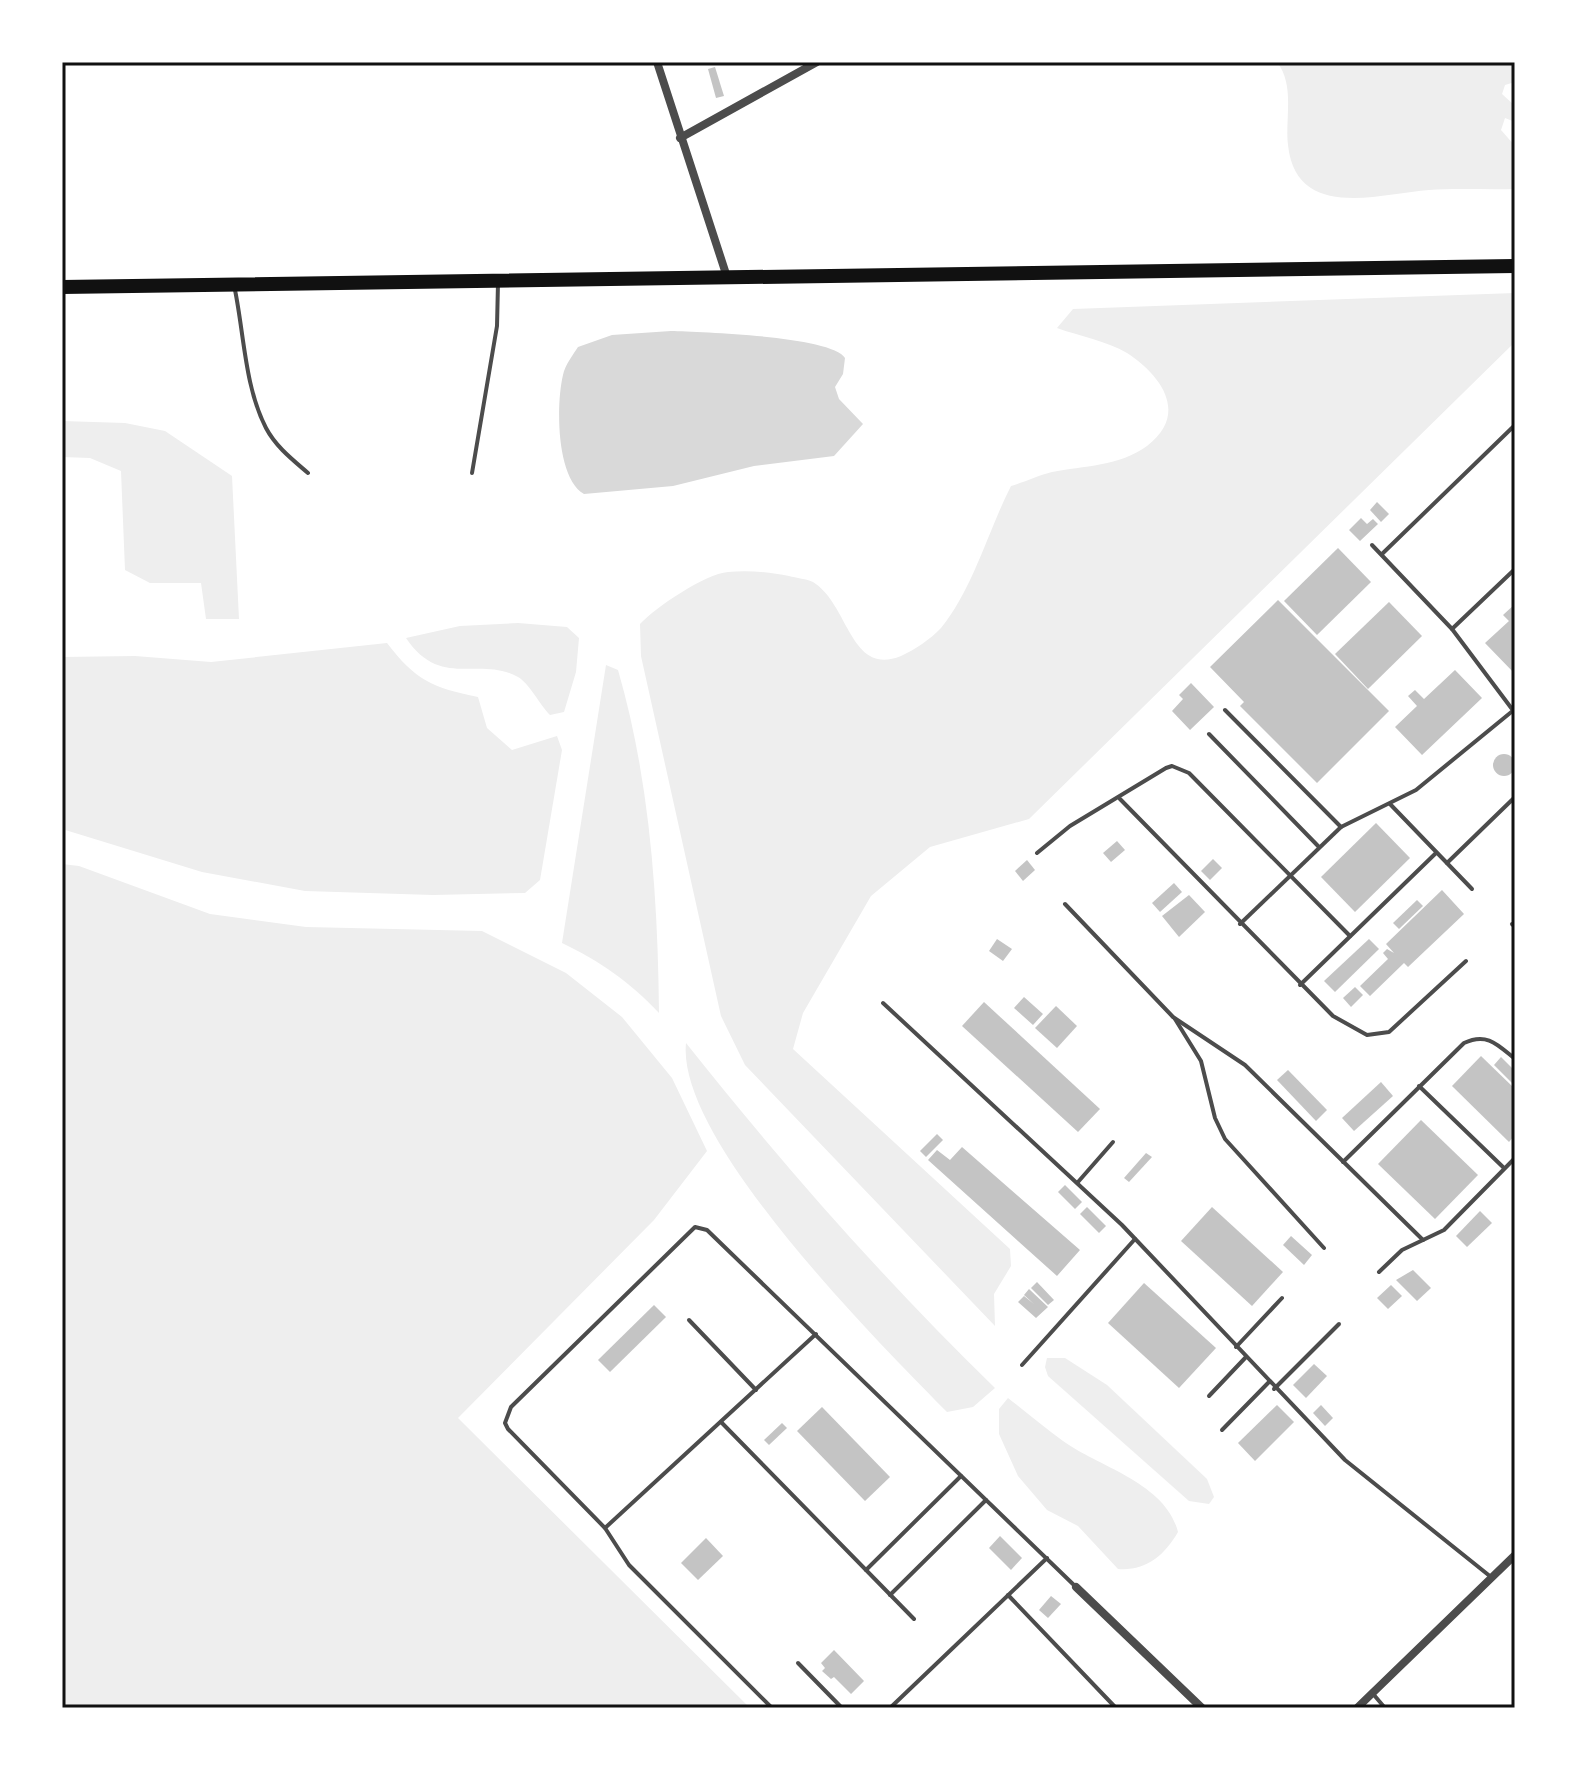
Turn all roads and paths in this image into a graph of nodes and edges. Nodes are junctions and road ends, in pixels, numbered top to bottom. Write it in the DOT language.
graph roads {
  1 [pos="657,62"];
  2 [pos="817,62"];
  3 [pos="680,138"];
  4 [pos="1515,266"];
  5 [pos="727,277"];
  6 [pos="498,280"];
  7 [pos="234,284"];
  8 [pos="62,287"];
  9 [pos="1515,425"];
  10 [pos="308,473"];
  11 [pos="472,473"];
  12 [pos="1372,545"];
  13 [pos="1381,555"];
  14 [pos="1515,569"];
  15 [pos="1452,629"];
  16 [pos="1225,710"];
  17 [pos="1515,710"];
  18 [pos="1209,734"];
  19 [pos="1515,797"];
  20 [pos="1120,799"];
  21 [pos="1390,804"];
  22 [pos="1341,827"];
  23 [pos="1319,847"];
  24 [pos="1037,853"];
  25 [pos="1436,853"];
  26 [pos="1447,863"];
  27 [pos="1290,875"];
  28 [pos="1472,889"];
  29 [pos="1065,904"];
  30 [pos="1240,924"];
  31 [pos="1350,936"];
  32 [pos="1466,961"];
  33 [pos="1300,985"];
  34 [pos="883,1003"];
  35 [pos="1173,1017"];
  36 [pos="1515,1059"];
  37 [pos="1419,1086"];
  38 [pos="1113,1142"];
  39 [pos="1515,1158"];
  40 [pos="1342,1162"];
  41 [pos="1504,1169"];
  42 [pos="1078,1182"];
  43 [pos="1135,1239"];
  44 [pos="1423,1240"];
  45 [pos="1324,1248"];
  46 [pos="1379,1272"];
  47 [pos="1282,1298"];
  48 [pos="689,1320"];
  49 [pos="1339,1324"];
  50 [pos="816,1334"];
  51 [pos="1236,1347"];
  52 [pos="1246,1357"];
  53 [pos="1022,1365"];
  54 [pos="1269,1382"];
  55 [pos="1274,1389"];
  56 [pos="756,1390"];
  57 [pos="1209,1396"];
  58 [pos="721,1422"];
  59 [pos="1222,1430"];
  60 [pos="962,1476"];
  61 [pos="986,1500"];
  62 [pos="605,1528"];
  63 [pos="1515,1555"];
  64 [pos="1047,1558"];
  65 [pos="866,1570"];
  66 [pos="1492,1578"];
  67 [pos="1076,1587"];
  68 [pos="890,1595"];
  69 [pos="1008,1595"];
  70 [pos="914,1619"];
  71 [pos="798,1663"];
  72 [pos="1372,1693"];
  73 [pos="772,1708"];
  74 [pos="842,1708"];
  75 [pos="890,1708"];
  76 [pos="1116,1708"];
  77 [pos="1202,1708"];
  78 [pos="1357,1708"];
  79 [pos="1385,1708"];
  1 -- 3 [label="street"];
  2 -- 3 [label="street"];
  3 -- 5 [label="street"];
  4 -- 5 [label="main road"];
  5 -- 6 [label="main road"];
  6 -- 7 [label="main road"];
  6 -- 11 [label="lane"];
  7 -- 8 [label="main road"];
  7 -- 10 [label="lane"];
  9 -- 13 [label="lane"];
  12 -- 13 [label="lane"];
  13 -- 15 [label="lane"];
  14 -- 15 [label="lane"];
  15 -- 17 [label="lane"];
  16 -- 22 [label="lane"];
  17 -- 21 [label="lane"];
  18 -- 23 [label="lane"];
  19 -- 26 [label="lane"];
  20 -- 24 [label="lane"];
  20 -- 27 [label="lane"];
  20 -- 30 [label="lane"];
  21 -- 22 [label="lane"];
  21 -- 25 [label="lane"];
  22 -- 23 [label="lane"];
  23 -- 27 [label="lane"];
  25 -- 26 [label="lane"];
  25 -- 31 [label="lane"];
  26 -- 28 [label="lane"];
  27 -- 30 [label="lane"];
  27 -- 31 [label="lane"];
  29 -- 35 [label="lane"];
  30 -- 33 [label="lane"];
  31 -- 33 [label="lane"];
  32 -- 33 [label="lane"];
  34 -- 42 [label="lane"];
  35 -- 40 [label="lane"];
  35 -- 45 [label="lane"];
  36 -- 37 [label="lane"];
  37 -- 40 [label="lane"];
  37 -- 41 [label="lane"];
  38 -- 42 [label="lane"];
  39 -- 41 [label="lane"];
  40 -- 44 [label="lane"];
  41 -- 44 [label="lane"];
  42 -- 43 [label="lane"];
  43 -- 51 [label="lane"];
  43 -- 53 [label="lane"];
  44 -- 46 [label="lane"];
  47 -- 51 [label="lane"];
  48 -- 56 [label="lane"];
  49 -- 55 [label="lane"];
  50 -- 56 [label="lane"];
  50 -- 60 [label="lane"];
  50 -- 62 [label="lane"];
  51 -- 52 [label="lane"];
  52 -- 54 [label="lane"];
  52 -- 57 [label="lane"];
  54 -- 55 [label="lane"];
  54 -- 59 [label="lane"];
  55 -- 66 [label="lane"];
  56 -- 58 [label="lane"];
  58 -- 62 [label="lane"];
  58 -- 65 [label="lane"];
  60 -- 61 [label="lane"];
  60 -- 65 [label="lane"];
  61 -- 64 [label="lane"];
  61 -- 68 [label="lane"];
  62 -- 73 [label="lane"];
  63 -- 66 [label="street"];
  64 -- 67 [label="lane"];
  64 -- 69 [label="lane"];
  65 -- 68 [label="lane"];
  66 -- 72 [label="street"];
  67 -- 77 [label="street"];
  68 -- 70 [label="lane"];
  69 -- 75 [label="lane"];
  69 -- 76 [label="lane"];
  71 -- 74 [label="lane"];
  72 -- 78 [label="street"];
  72 -- 79 [label="lane"];
}
